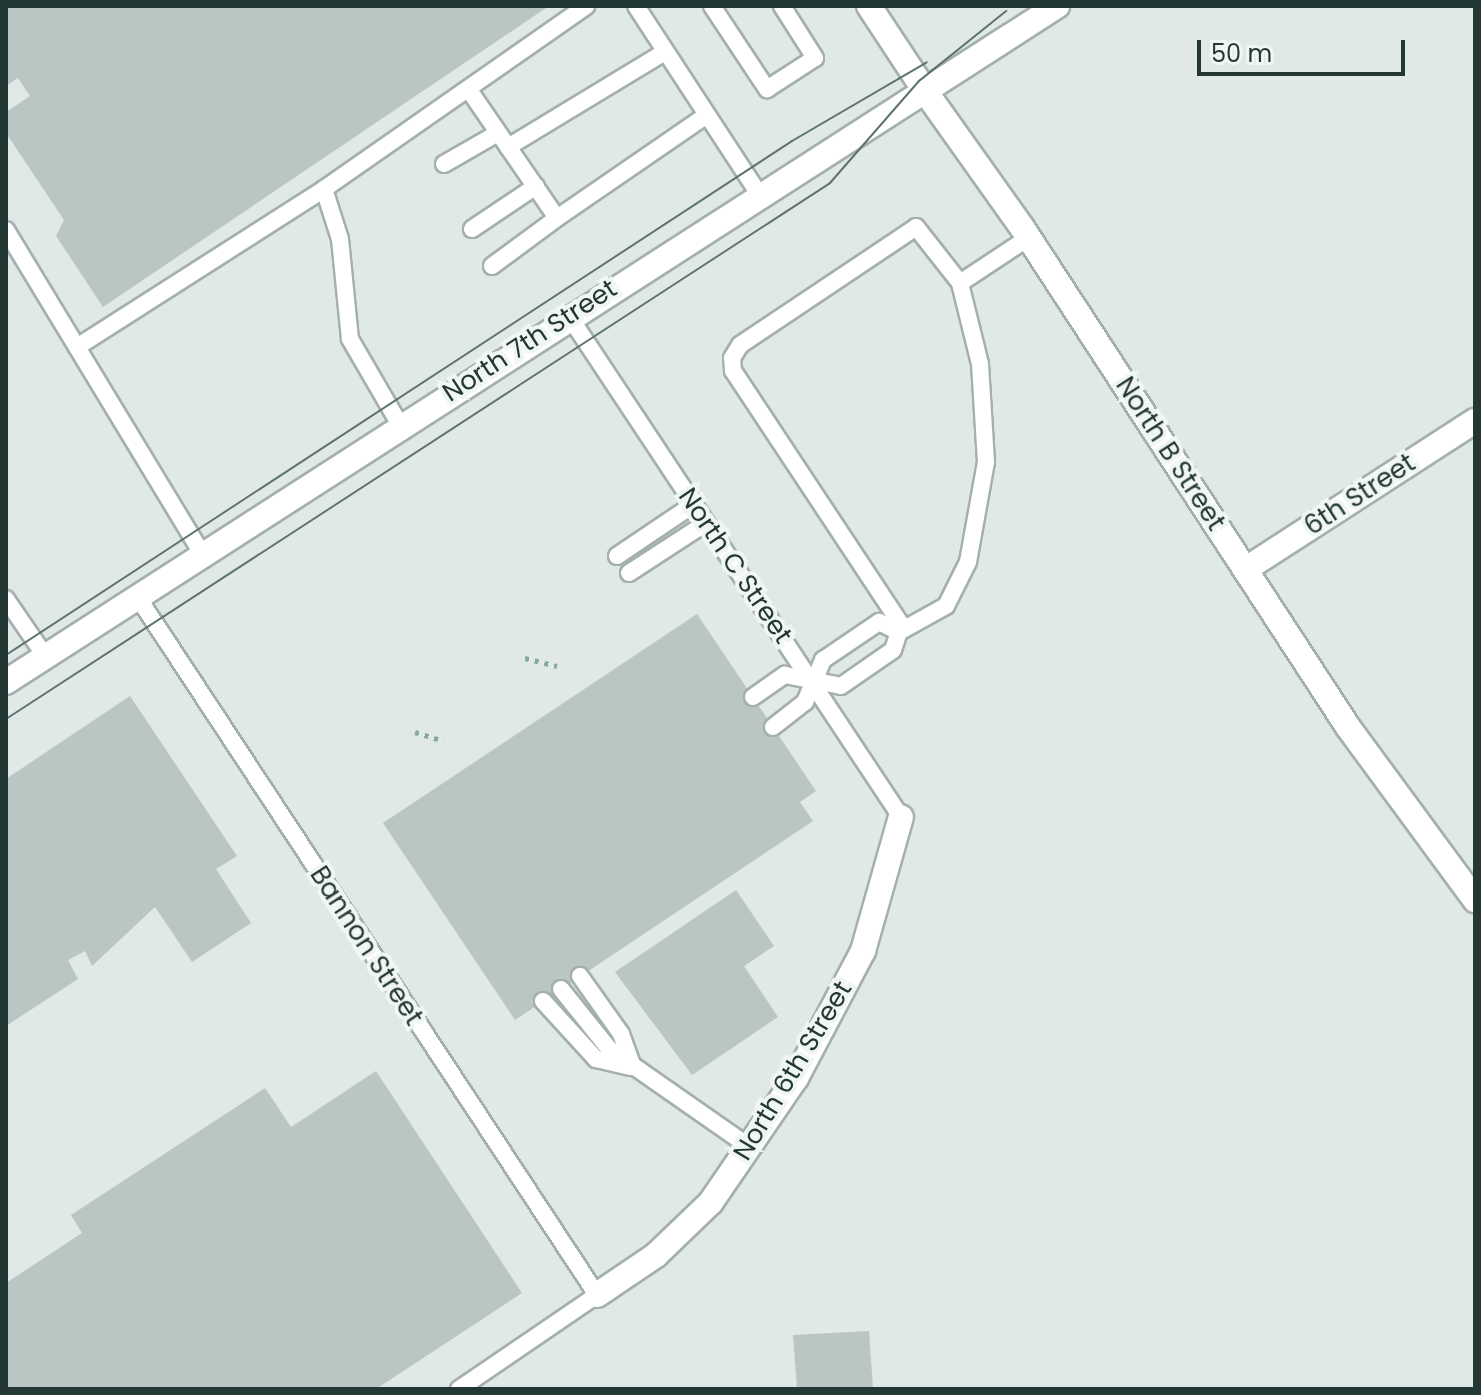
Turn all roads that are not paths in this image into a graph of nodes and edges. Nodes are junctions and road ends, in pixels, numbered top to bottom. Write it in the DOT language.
graph roads {
  1 [pos="586,6"];
  2 [pos="636,6"];
  3 [pos="712,6"];
  4 [pos="782,6"];
  5 [pos="869,6"];
  6 [pos="1057,6"];
  7 [pos="567,10"];
  8 [pos="665,52"];
  9 [pos="469,90"];
  10 [pos="925,91"];
  11 [pos="707,115"];
  12 [pos="503,140"];
  13 [pos="444,164"];
  14 [pos="536,186"];
  15 [pos="324,189"];
  16 [pos="759,194"];
  17 [pos="557,218"];
  18 [pos="472,229"];
  19 [pos="6,230"];
  20 [pos="1028,238"];
  21 [pos="492,266"];
  22 [pos="960,283"];
  23 [pos="569,316"];
  24 [pos="77,347"];
  25 [pos="1475,421"];
  26 [pos="400,425"];
  27 [pos="694,504"];
  28 [pos="706,523"];
  29 [pos="202,554"];
  30 [pos="617,556"];
  31 [pos="1246,569"];
  32 [pos="629,573"];
  33 [pos="137,596"];
  34 [pos="6,599"];
  35 [pos="902,631"];
  36 [pos="45,656"];
  37 [pos="813,681"];
  38 [pos="6,682"];
  39 [pos="753,697"];
  40 [pos="773,727"];
  41 [pos="901,817"];
  42 [pos="1475,900"];
  43 [pos="580,976"];
  44 [pos="561,989"];
  45 [pos="543,1001"];
  46 [pos="633,1067"];
  47 [pos="751,1148"];
  48 [pos="597,1295"];
  49 [pos="459,1389"];
  1 -- 7 [label="lane"];
  2 -- 8 [label="lane"];
  3 -- 4 [label="lane"];
  5 -- 10 [label="street, North B Street"];
  6 -- 10 [label="street, North 7th Street"];
  7 -- 9 [label="lane"];
  8 -- 11 [label="lane"];
  8 -- 12 [label="lane"];
  9 -- 12 [label="lane"];
  9 -- 15 [label="lane"];
  10 -- 16 [label="street, North 7th Street"];
  10 -- 20 [label="street, North B Street"];
  11 -- 16 [label="lane"];
  11 -- 17 [label="lane"];
  12 -- 13 [label="lane"];
  12 -- 14 [label="lane"];
  14 -- 17 [label="lane"];
  14 -- 18 [label="lane"];
  15 -- 24 [label="lane"];
  15 -- 26 [label="lane"];
  16 -- 23 [label="street, North 7th Street"];
  17 -- 21 [label="lane"];
  19 -- 24 [label="lane"];
  20 -- 22 [label="lane"];
  20 -- 31 [label="street, North B Street"];
  22 -- 35 [label="lane"];
  22 -- 35 [label="lane"];
  23 -- 26 [label="street, North 7th Street"];
  23 -- 27 [label="lane, North C Street"];
  24 -- 29 [label="lane"];
  25 -- 31 [label="street, 6th Street"];
  26 -- 29 [label="street, North 7th Street"];
  27 -- 28 [label="lane, North C Street"];
  27 -- 30 [label="lane"];
  28 -- 32 [label="lane"];
  28 -- 37 [label="lane, North C Street"];
  29 -- 33 [label="street, North 7th Street"];
  31 -- 42 [label="street, North B Street"];
  33 -- 36 [label="street, North 7th Street"];
  33 -- 48 [label="lane, Bannon Street"];
  34 -- 36 [label="lane"];
  35 -- 37 [label="lane"];
  35 -- 37 [label="lane"];
  36 -- 38 [label="street, North 7th Street"];
  37 -- 39 [label="lane"];
  37 -- 40 [label="lane"];
  37 -- 41 [label="lane, North C Street"];
  41 -- 47 [label="street, North 6th Street"];
  43 -- 46 [label="lane"];
  44 -- 46 [label="lane"];
  45 -- 46 [label="lane"];
  46 -- 47 [label="lane"];
  47 -- 48 [label="street, North 6th Street"];
  48 -- 49 [label="lane, North 6th Street"];
}
